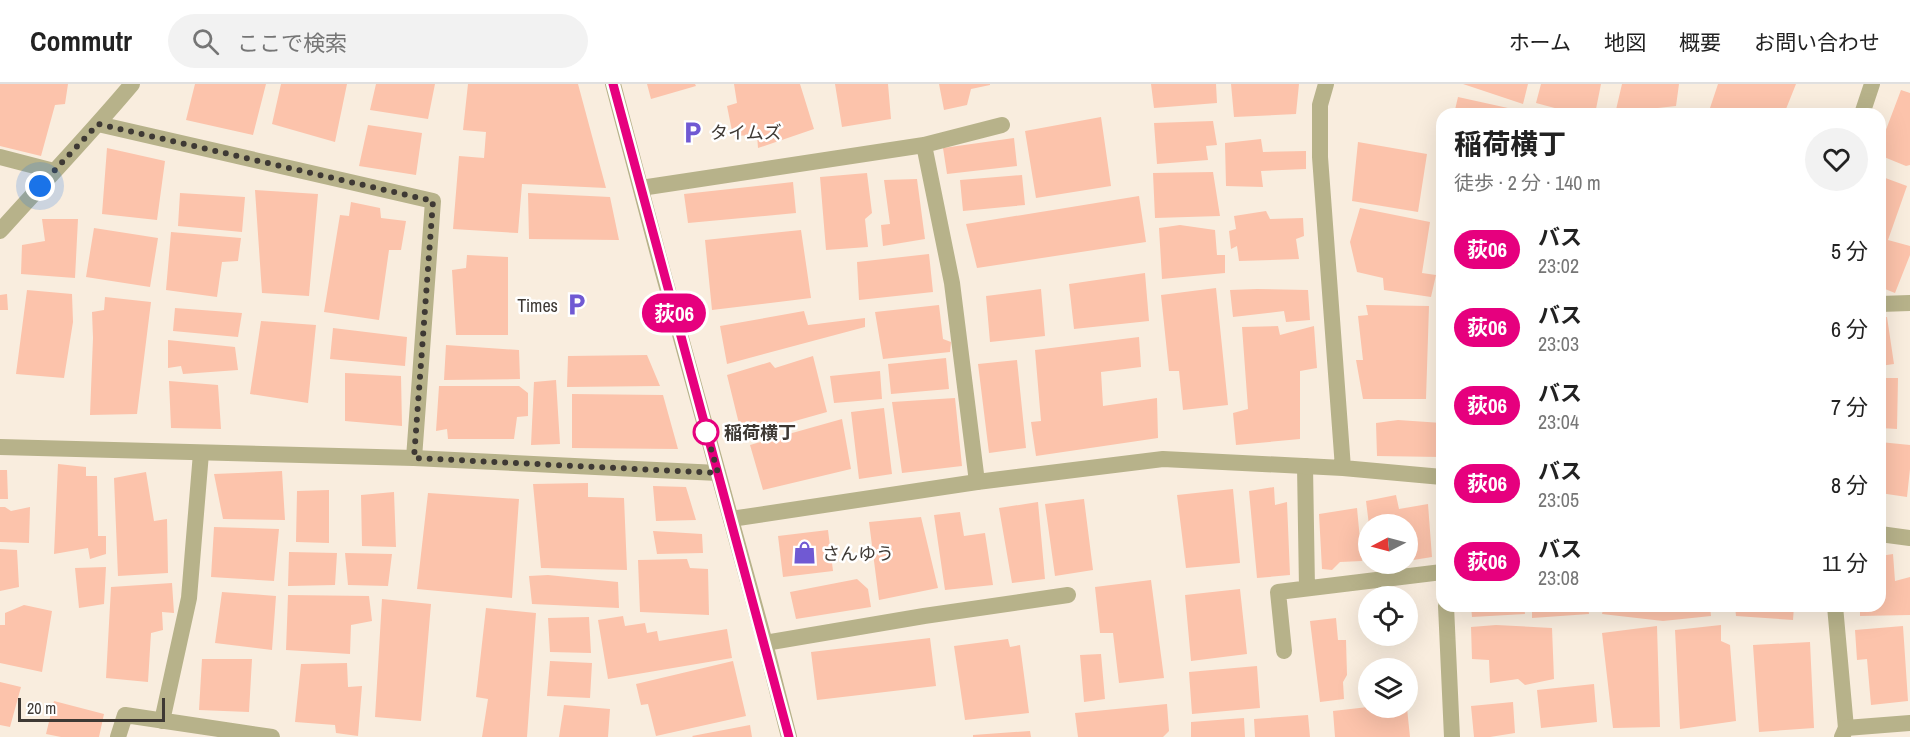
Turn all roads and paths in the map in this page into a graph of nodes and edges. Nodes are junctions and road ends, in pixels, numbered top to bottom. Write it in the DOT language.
graph roads {
  1 [pos="132,84"];
  2 [pos="613,84"];
  3 [pos="1326,84"];
  4 [pos="1872,84"];
  5 [pos="1864,108"];
  6 [pos="98,124"];
  7 [pos="1002,125"];
  8 [pos="924,145"];
  9 [pos="0,157"];
  10 [pos="54,171"];
  11 [pos="641,188"];
  12 [pos="0,231"];
  13 [pos="1910,303"];
  14 [pos="1886,304"];
  15 [pos="0,447"];
  16 [pos="201,453"];
  17 [pos="414,458"];
  18 [pos="1305,466"];
  19 [pos="1343,468"];
  20 [pos="718,473"];
  21 [pos="1436,476"];
  22 [pos="977,482"];
  23 [pos="731,519"];
  24 [pos="1886,535"];
  25 [pos="1910,538"];
  26 [pos="1436,573"];
  27 [pos="1307,588"];
  28 [pos="1068,595"];
  29 [pos="1446,612"];
  30 [pos="1835,612"];
  31 [pos="765,644"];
  32 [pos="1284,651"];
  33 [pos="162,721"];
  34 [pos="1910,723"];
  35 [pos="1844,733"];
  36 [pos="118,737"];
  37 [pos="272,737"];
  38 [pos="789,737"];
  39 [pos="1452,737"];
  1 -- 6 [label="street"];
  2 -- 11 [label="street"];
  3 -- 19 [label="street"];
  4 -- 5 [label="street"];
  6 -- 10 [label="street"];
  6 -- 17 [label="street"];
  7 -- 8 [label="street"];
  8 -- 11 [label="street"];
  8 -- 22 [label="street"];
  9 -- 10 [label="street"];
  10 -- 12 [label="street"];
  11 -- 20 [label="street"];
  13 -- 14 [label="street"];
  15 -- 16 [label="street"];
  16 -- 17 [label="street"];
  16 -- 33 [label="street"];
  17 -- 20 [label="street"];
  18 -- 19 [label="street"];
  18 -- 22 [label="street"];
  18 -- 27 [label="street"];
  19 -- 21 [label="street"];
  20 -- 23 [label="street"];
  22 -- 23 [label="street"];
  23 -- 31 [label="street"];
  24 -- 25 [label="street"];
  26 -- 27 [label="street"];
  27 -- 32 [label="street"];
  28 -- 31 [label="street"];
  29 -- 39 [label="street"];
  30 -- 35 [label="street"];
  31 -- 38 [label="street"];
  33 -- 36 [label="street"];
  33 -- 37 [label="street"];
  34 -- 35 [label="street"];
}
